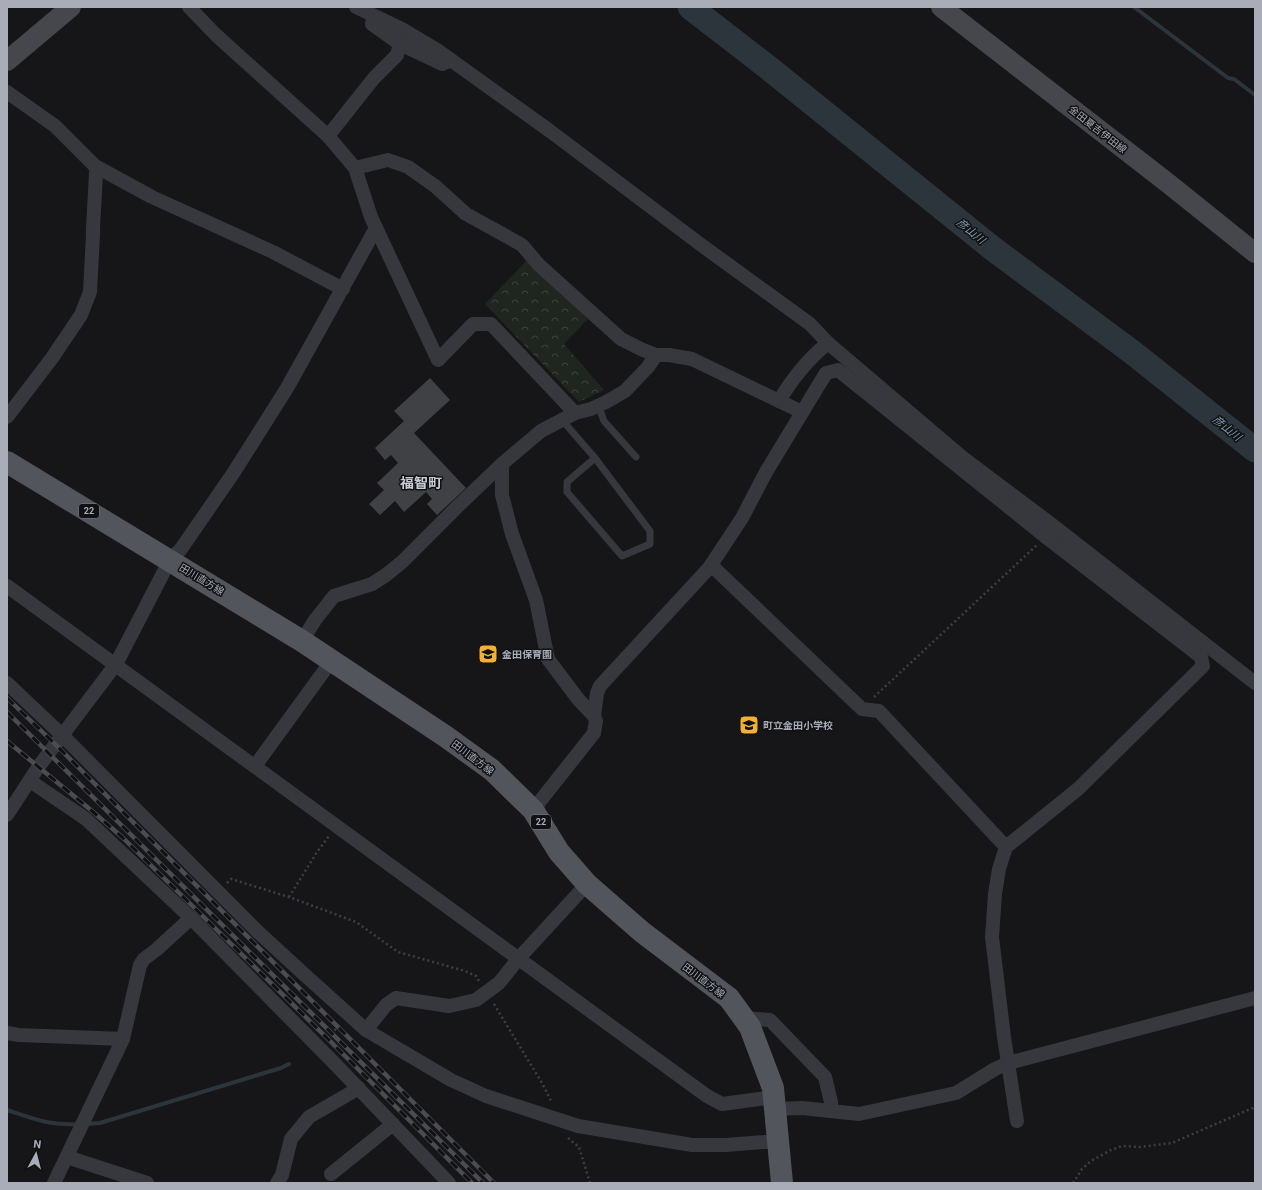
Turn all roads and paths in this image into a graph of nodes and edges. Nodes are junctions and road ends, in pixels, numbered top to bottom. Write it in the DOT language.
graph roads {
  1 [pos="70,7"];
  2 [pos="189,7"];
  3 [pos="356,7"];
  4 [pos="940,7"];
  5 [pos="374,16"];
  6 [pos="400,44"];
  7 [pos="451,60"];
  8 [pos="7,61"];
  9 [pos="7,92"];
  10 [pos="328,136"];
  11 [pos="97,168"];
  12 [pos="355,168"];
  13 [pos="376,228"];
  14 [pos="1255,253"];
  15 [pos="343,289"];
  16 [pos="828,343"];
  17 [pos="656,356"];
  18 [pos="779,401"];
  19 [pos="598,405"];
  20 [pos="802,412"];
  21 [pos="575,413"];
  22 [pos="7,417"];
  23 [pos="562,420"];
  24 [pos="595,458"];
  25 [pos="636,458"];
  26 [pos="7,462"];
  27 [pos="502,464"];
  28 [pos="1046,536"];
  29 [pos="170,560"];
  30 [pos="711,565"];
  31 [pos="1093,565"];
  32 [pos="7,586"];
  33 [pos="302,641"];
  34 [pos="332,660"];
  35 [pos="116,664"];
  36 [pos="7,683"];
  37 [pos="1255,684"];
  38 [pos="862,709"];
  39 [pos="594,716"];
  40 [pos="63,736"];
  41 [pos="255,766"];
  42 [pos="30,781"];
  43 [pos="533,810"];
  44 [pos="7,815"];
  45 [pos="337,826"];
  46 [pos="1006,847"];
  47 [pos="587,884"];
  48 [pos="219,892"];
  49 [pos="289,897"];
  50 [pos="191,918"];
  51 [pos="519,958"];
  52 [pos="487,992"];
  53 [pos="1255,998"];
  54 [pos="348,1014"];
  55 [pos="743,1018"];
  56 [pos="366,1030"];
  57 [pos="7,1033"];
  58 [pos="123,1039"];
  59 [pos="319,1048"];
  60 [pos="1008,1063"];
  61 [pos="359,1088"];
  62 [pos="774,1103"];
  63 [pos="1255,1107"];
  64 [pos="831,1111"];
  65 [pos="554,1119"];
  66 [pos="1017,1121"];
  67 [pos="393,1124"];
  68 [pos="778,1141"];
  69 [pos="67,1157"];
  70 [pos="331,1174"];
  71 [pos="54,1183"];
  72 [pos="147,1183"];
  73 [pos="277,1183"];
  74 [pos="449,1183"];
  75 [pos="590,1183"];
  76 [pos="782,1183"];
  77 [pos="1074,1183"];
  1 -- 8 [label="main road"];
  2 -- 10 [label="street"];
  3 -- 5 [label="street"];
  4 -- 14 [label="main road, 金田夏吉伊田線"];
  5 -- 6 [label="street"];
  5 -- 7 [label="street"];
  6 -- 7 [label="street"];
  6 -- 10 [label="street"];
  7 -- 16 [label="street"];
  9 -- 11 [label="street"];
  10 -- 12 [label="street"];
  11 -- 15 [label="street"];
  11 -- 22 [label="street"];
  12 -- 13 [label="street"];
  12 -- 17 [label="street"];
  13 -- 15 [label="street"];
  13 -- 21 [label="street"];
  15 -- 29 [label="street"];
  16 -- 18 [label="street"];
  16 -- 31 [label="street"];
  17 -- 18 [label="street"];
  17 -- 19 [label="street"];
  18 -- 20 [label="street"];
  19 -- 21 [label="street"];
  19 -- 25 [label="lane"];
  20 -- 28 [label="street"];
  20 -- 30 [label="street"];
  21 -- 23 [label="street"];
  23 -- 24 [label="lane"];
  23 -- 27 [label="street"];
  24 -- 24 [label="lane"];
  26 -- 29 [label="main road, 田川直方線 / 22"];
  27 -- 33 [label="street"];
  27 -- 39 [label="street"];
  28 -- 31 [label="street"];
  28 -- 38 [label="path"];
  29 -- 33 [label="main road, 田川直方線 / 22"];
  29 -- 35 [label="street"];
  30 -- 38 [label="street"];
  30 -- 39 [label="street"];
  31 -- 37 [label="street"];
  31 -- 46 [label="street"];
  32 -- 35 [label="street"];
  33 -- 34 [label="main road, 田川直方線 / 22"];
  34 -- 41 [label="street"];
  34 -- 43 [label="main road, 田川直方線 / 22"];
  35 -- 40 [label="street"];
  35 -- 41 [label="street"];
  36 -- 40 [label="street"];
  38 -- 46 [label="street"];
  39 -- 43 [label="street"];
  40 -- 42 [label="street"];
  40 -- 48 [label="street"];
  41 -- 45 [label="street"];
  42 -- 44 [label="street"];
  42 -- 50 [label="street"];
  43 -- 47 [label="main road, 田川直方線 / 22"];
  45 -- 49 [label="path"];
  45 -- 51 [label="street"];
  46 -- 60 [label="street"];
  47 -- 51 [label="street"];
  47 -- 55 [label="main road, 田川直方線 / 22"];
  48 -- 49 [label="path"];
  48 -- 54 [label="street"];
  49 -- 52 [label="path"];
  50 -- 58 [label="street"];
  50 -- 59 [label="street"];
  51 -- 52 [label="street"];
  51 -- 62 [label="street"];
  52 -- 56 [label="street"];
  52 -- 65 [label="path"];
  53 -- 60 [label="street"];
  54 -- 56 [label="street"];
  54 -- 59 [label="path"];
  55 -- 62 [label="main road, 田川直方線 / 22"];
  55 -- 64 [label="street"];
  56 -- 65 [label="street"];
  57 -- 58 [label="street"];
  58 -- 69 [label="street"];
  59 -- 61 [label="street"];
  60 -- 64 [label="street"];
  60 -- 66 [label="street"];
  61 -- 67 [label="street"];
  61 -- 73 [label="street"];
  62 -- 64 [label="street"];
  62 -- 68 [label="main road, 田川直方線 / 22"];
  63 -- 77 [label="path"];
  65 -- 68 [label="street"];
  65 -- 75 [label="path"];
  67 -- 70 [label="street"];
  67 -- 74 [label="street"];
  68 -- 76 [label="main road, 田川直方線 / 22"];
  69 -- 71 [label="street"];
  69 -- 72 [label="street"];
}
